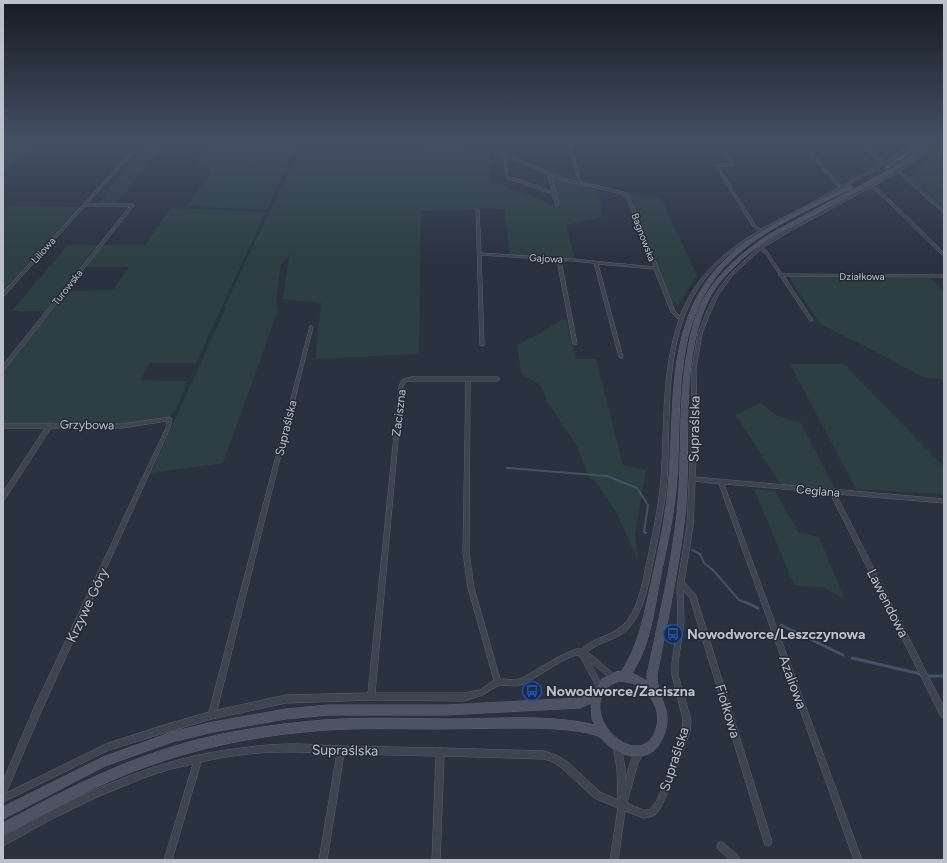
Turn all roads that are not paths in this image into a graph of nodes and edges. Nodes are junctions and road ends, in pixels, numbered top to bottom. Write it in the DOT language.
graph roads {
  1 [pos="107,180"];
  2 [pos="519,180"];
  3 [pos="551,180"];
  4 [pos="570,180"];
  5 [pos="580,180"];
  6 [pos="725,180"];
  7 [pos="834,180"];
  8 [pos="854,180"];
  9 [pos="863,180"];
  10 [pos="873,180"];
  11 [pos="881,180"];
  12 [pos="908,180"];
  13 [pos="579,183"];
  14 [pos="842,187"];
  15 [pos="869,187"];
  16 [pos="553,190"];
  17 [pos="557,205"];
  18 [pos="84,206"];
  19 [pos="477,210"];
  20 [pos="944,213"];
  21 [pos="760,230"];
  22 [pos="760,248"];
  23 [pos="479,254"];
  24 [pos="944,255"];
  25 [pos="559,259"];
  26 [pos="596,262"];
  27 [pos="655,268"];
  28 [pos="780,275"];
  29 [pos="944,276"];
  30 [pos="3,295"];
  31 [pos="681,319"];
  32 [pos="811,320"];
  33 [pos="311,327"];
  34 [pos="575,344"];
  35 [pos="482,345"];
  36 [pos="621,357"];
  37 [pos="3,368"];
  38 [pos="468,379"];
  39 [pos="498,379"];
  40 [pos="170,420"];
  41 [pos="50,425"];
  42 [pos="3,426"];
  43 [pos="693,479"];
  44 [pos="721,482"];
  45 [pos="832,492"];
  46 [pos="3,497"];
  47 [pos="944,501"];
  48 [pos="681,583"];
  49 [pos="582,653"];
  50 [pos="624,676"];
  51 [pos="613,678"];
  52 [pos="498,682"];
  53 [pos="598,691"];
  54 [pos="655,695"];
  55 [pos="371,696"];
  56 [pos="212,714"];
  57 [pos="944,714"];
  58 [pos="603,732"];
  59 [pos="617,746"];
  60 [pos="341,750"];
  61 [pos="440,751"];
  62 [pos="641,751"];
  63 [pos="198,759"];
  64 [pos="3,790"];
  65 [pos="3,798"];
  66 [pos="622,806"];
  67 [pos="3,813"];
  68 [pos="3,829"];
  69 [pos="3,842"];
  70 [pos="768,842"];
  71 [pos="721,846"];
  72 [pos="168,860"];
  73 [pos="323,860"];
  74 [pos="436,860"];
  75 [pos="614,860"];
  76 [pos="736,860"];
  77 [pos="858,860"];
  1 -- 18 [label="street, Liliowa"];
  2 -- 16 [label="street"];
  3 -- 16 [label="street"];
  4 -- 13 [label="street, Bagnowska"];
  5 -- 13 [label="street"];
  6 -- 21 [label="street"];
  7 -- 14 [label="street"];
  8 -- 14 [label="street, Supraślska"];
  9 -- 50 [label="main road"];
  10 -- 54 [label="main road"];
  11 -- 15 [label="street, Supraślska"];
  12 -- 20 [label="street"];
  13 -- 27 [label="street, Bagnowska"];
  14 -- 21 [label="street, Supraślska"];
  15 -- 22 [label="street, Supraślska"];
  15 -- 24 [label="street"];
  16 -- 17 [label="street"];
  18 -- 30 [label="street, Liliowa"];
  18 -- 37 [label="street, Turowska"];
  19 -- 23 [label="street"];
  21 -- 31 [label="street, Supraślska"];
  22 -- 28 [label="street"];
  22 -- 43 [label="street, Supraślska"];
  23 -- 25 [label="street, Gajowa"];
  23 -- 35 [label="street"];
  25 -- 26 [label="street, Gajowa"];
  25 -- 34 [label="street"];
  26 -- 27 [label="street, Gajowa"];
  26 -- 36 [label="street"];
  27 -- 31 [label="street, Bagnowska"];
  28 -- 29 [label="street, Działkowa"];
  28 -- 32 [label="street"];
  31 -- 49 [label="street, Supraślska"];
  33 -- 56 [label="street, Supraślska"];
  38 -- 39 [label="street, Zaciszna"];
  38 -- 52 [label="street"];
  38 -- 55 [label="street, Zaciszna"];
  40 -- 41 [label="street, Grzybowa"];
  40 -- 64 [label="street, Krzywe Góry"];
  41 -- 42 [label="street, Grzybowa"];
  41 -- 46 [label="street"];
  43 -- 44 [label="street, Ceglana"];
  43 -- 48 [label="street, Supraślska"];
  44 -- 45 [label="street, Ceglana"];
  44 -- 77 [label="street, Azaliowa"];
  45 -- 47 [label="street, Ceglana"];
  45 -- 57 [label="street, Lawendowa"];
  48 -- 66 [label="street, Supraślska"];
  48 -- 70 [label="street, Fiołkowa"];
  49 -- 51 [label="street"];
  49 -- 52 [label="street, Supraślska"];
  49 -- 53 [label="street"];
  50 -- 51 [label="main road"];
  50 -- 54 [label="main road"];
  51 -- 53 [label="main road"];
  52 -- 55 [label="street"];
  53 -- 58 [label="main road"];
  53 -- 67 [label="main road"];
  54 -- 62 [label="main road"];
  55 -- 56 [label="street"];
  56 -- 65 [label="street"];
  58 -- 59 [label="main road"];
  58 -- 68 [label="main road"];
  59 -- 62 [label="main road"];
  59 -- 66 [label="street"];
  60 -- 61 [label="street, Supraślska"];
  60 -- 63 [label="street, Supraślska"];
  60 -- 73 [label="street"];
  61 -- 66 [label="street, Supraślska"];
  61 -- 74 [label="street"];
  62 -- 66 [label="street"];
  63 -- 69 [label="street, Supraślska"];
  63 -- 72 [label="street"];
  66 -- 75 [label="street"];
  71 -- 76 [label="street"];
}
